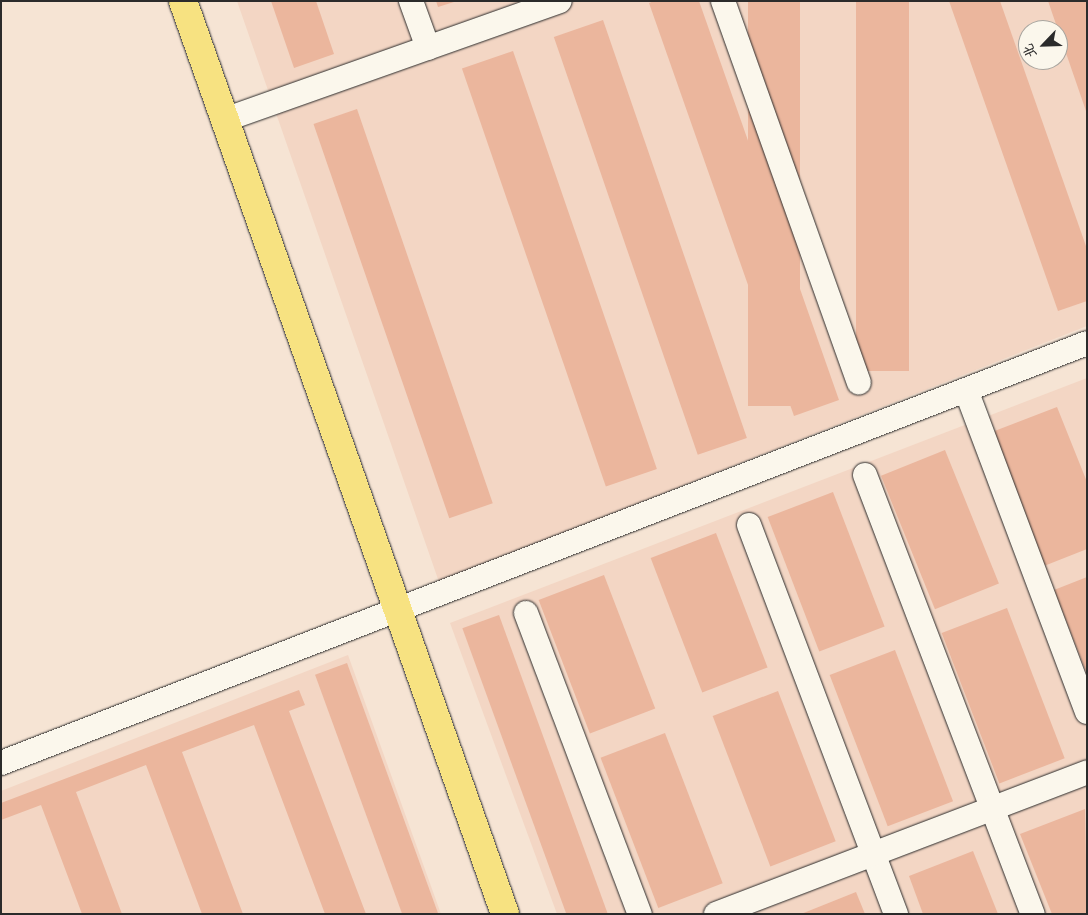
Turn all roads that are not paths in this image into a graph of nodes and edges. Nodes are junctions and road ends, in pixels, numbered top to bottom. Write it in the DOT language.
graph roads {
  1 [pos="182,1"];
  2 [pos="411,1"];
  3 [pos="560,1"];
  4 [pos="723,1"];
  5 [pos="428,48"];
  6 [pos="224,120"];
  7 [pos="1087,343"];
  8 [pos="859,383"];
  9 [pos="966,390"];
  10 [pos="865,474"];
  11 [pos="749,525"];
  12 [pos="398,612"];
  13 [pos="526,613"];
  14 [pos="1087,712"];
  15 [pos="1,763"];
  16 [pos="1087,772"];
  17 [pos="992,808"];
  18 [pos="873,854"];
  19 [pos="505,914"];
  20 [pos="640,914"];
  21 [pos="716,914"];
  22 [pos="896,914"];
  23 [pos="1033,914"];
  1 -- 6 [label="main road"];
  2 -- 5 [label="street"];
  3 -- 5 [label="street"];
  4 -- 8 [label="street"];
  5 -- 6 [label="street"];
  6 -- 12 [label="main road"];
  7 -- 9 [label="street"];
  9 -- 12 [label="street"];
  9 -- 14 [label="street"];
  10 -- 17 [label="street"];
  11 -- 18 [label="street"];
  12 -- 15 [label="street"];
  12 -- 19 [label="main road"];
  13 -- 20 [label="street"];
  16 -- 17 [label="street"];
  17 -- 18 [label="street"];
  17 -- 23 [label="street"];
  18 -- 21 [label="street"];
  18 -- 22 [label="street"];
}
